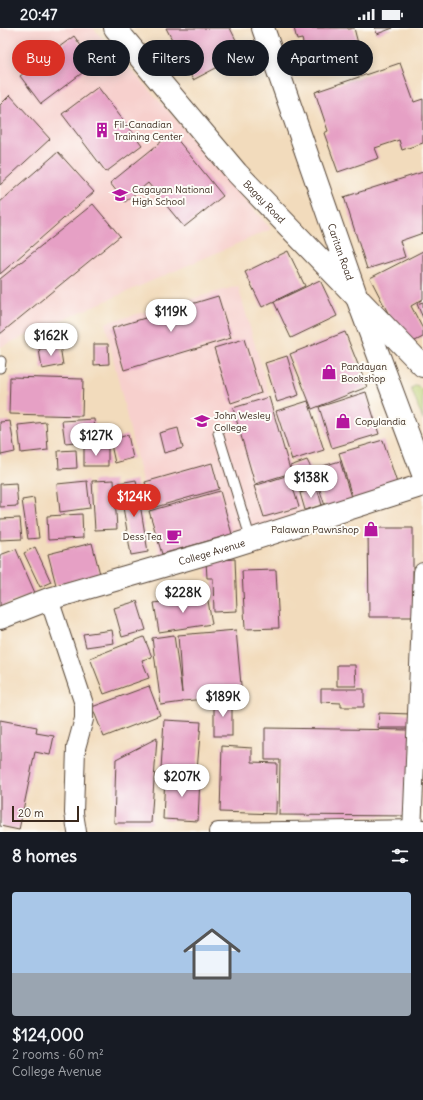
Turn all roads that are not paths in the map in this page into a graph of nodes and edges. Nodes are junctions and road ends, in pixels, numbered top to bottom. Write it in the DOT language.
graph roads {
  1 [pos="114,28"];
  2 [pos="263,28"];
  3 [pos="356,296"];
  4 [pos="423,366"];
  5 [pos="218,432"];
  6 [pos="423,474"];
  7 [pos="423,485"];
  8 [pos="251,540"];
  9 [pos="423,572"];
  10 [pos="50,599"];
  11 [pos="0,618"];
  12 [pos="416,830"];
  13 [pos="77,832"];
  14 [pos="218,832"];
  1 -- 3 [label="main road, Bagay Road"];
  2 -- 3 [label="main road, Caritan Road"];
  3 -- 4 [label="main road, Bagay Road"];
  3 -- 6 [label="main road, Caritan Road"];
  5 -- 8 [label="lane"];
  7 -- 8 [label="main road, College Avenue"];
  8 -- 10 [label="main road, College Avenue"];
  9 -- 12 [label="street"];
  10 -- 11 [label="main road, College Avenue"];
  10 -- 13 [label="street"];
  12 -- 14 [label="street"];
}
